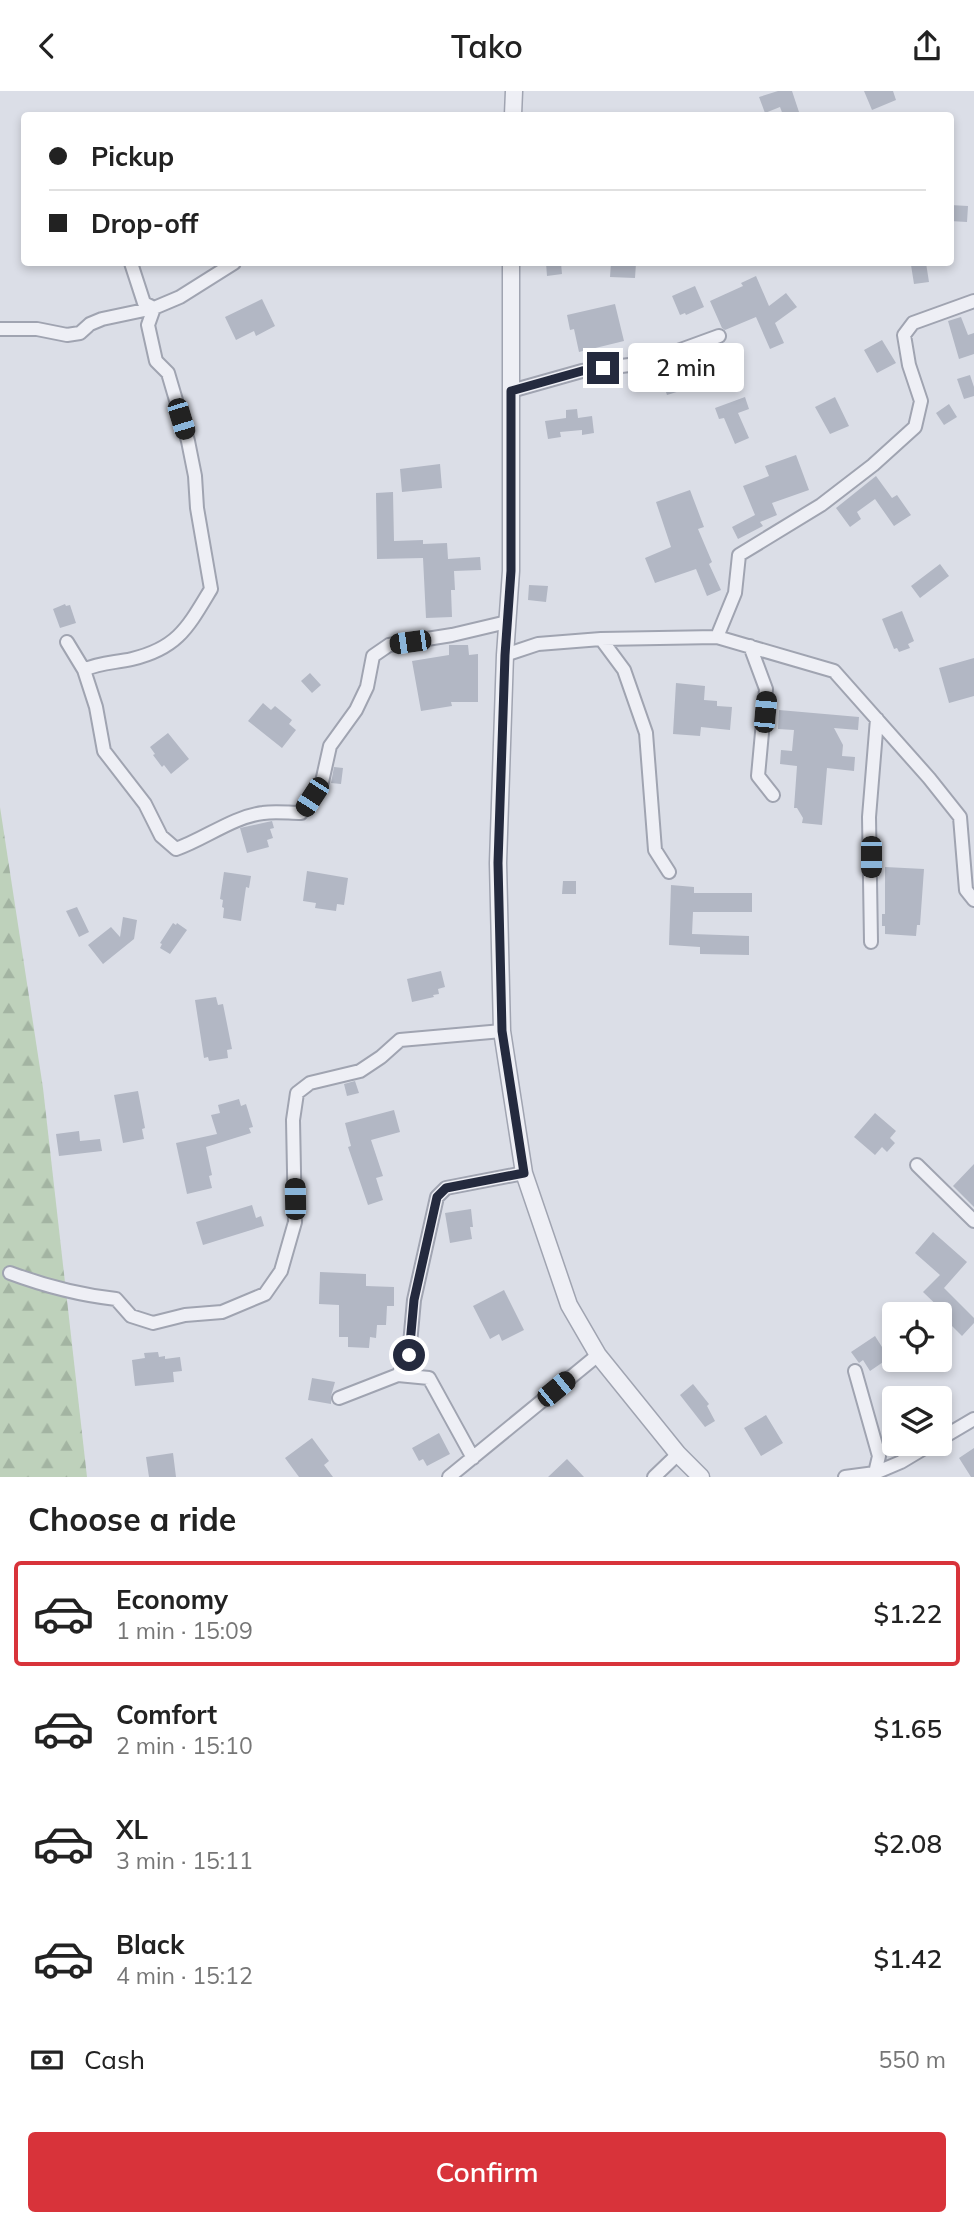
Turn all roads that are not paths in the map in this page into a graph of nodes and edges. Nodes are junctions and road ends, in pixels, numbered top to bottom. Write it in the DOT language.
graph roads {
  1 [pos="514,91"];
  2 [pos="513,112"];
  3 [pos="132,266"];
  4 [pos="229,266"];
  5 [pos="511,266"];
  6 [pos="974,301"];
  7 [pos="154,308"];
  8 [pos="0,329"];
  9 [pos="719,336"];
  10 [pos="511,391"];
  11 [pos="507,622"];
  12 [pos="717,637"];
  13 [pos="601,639"];
  14 [pos="67,642"];
  15 [pos="750,646"];
  16 [pos="505,655"];
  17 [pos="84,670"];
  18 [pos="877,719"];
  19 [pos="773,795"];
  20 [pos="668,872"];
  21 [pos="974,900"];
  22 [pos="871,942"];
  23 [pos="502,1031"];
  24 [pos="917,1165"];
  25 [pos="524,1173"];
  26 [pos="974,1221"];
  27 [pos="10,1273"];
  28 [pos="598,1355"];
  29 [pos="855,1371"];
  30 [pos="398,1375"];
  31 [pos="339,1398"];
  32 [pos="974,1419"];
  33 [pos="952,1432"];
  34 [pos="678,1454"];
  35 [pos="911,1456"];
  36 [pos="473,1458"];
  37 [pos="875,1473"];
  38 [pos="449,1477"];
  39 [pos="654,1477"];
  40 [pos="701,1477"];
  41 [pos="845,1477"];
  1 -- 2 [label="street"];
  3 -- 7 [label="street"];
  4 -- 7 [label="street"];
  5 -- 10 [label="street"];
  6 -- 12 [label="street"];
  7 -- 8 [label="street"];
  7 -- 17 [label="street"];
  9 -- 10 [label="street"];
  10 -- 11 [label="street"];
  11 -- 16 [label="street"];
  11 -- 17 [label="street"];
  12 -- 13 [label="street"];
  12 -- 15 [label="street"];
  13 -- 16 [label="street"];
  13 -- 20 [label="street"];
  14 -- 17 [label="street"];
  15 -- 18 [label="street"];
  15 -- 19 [label="street"];
  16 -- 23 [label="street"];
  18 -- 21 [label="street"];
  18 -- 22 [label="street"];
  23 -- 25 [label="street"];
  23 -- 27 [label="street"];
  24 -- 26 [label="street"];
  25 -- 28 [label="street"];
  25 -- 30 [label="street"];
  28 -- 34 [label="street"];
  28 -- 36 [label="street"];
  29 -- 37 [label="street"];
  30 -- 31 [label="street"];
  30 -- 36 [label="street"];
  32 -- 33 [label="street"];
  34 -- 39 [label="street"];
  34 -- 40 [label="street"];
  35 -- 37 [label="street"];
  36 -- 38 [label="street"];
  37 -- 41 [label="street"];
}
